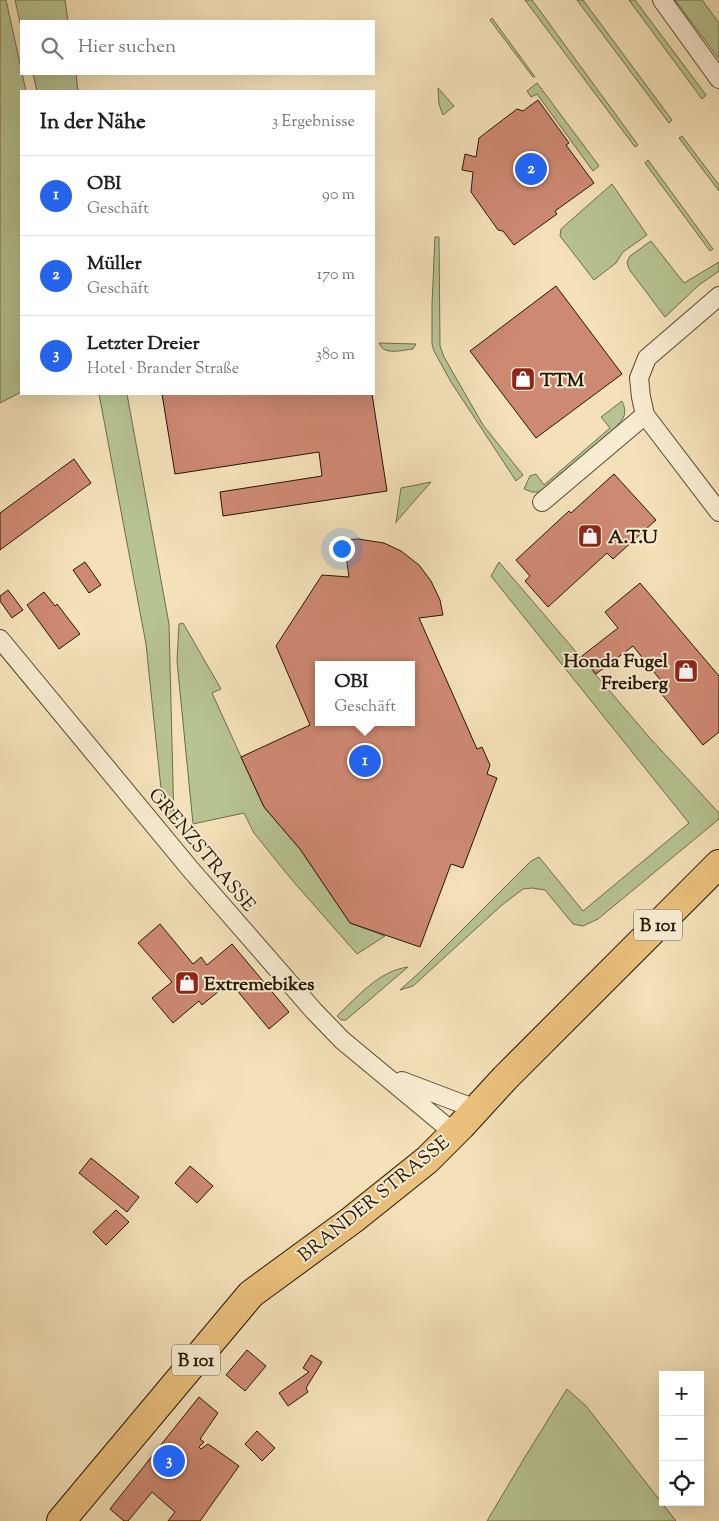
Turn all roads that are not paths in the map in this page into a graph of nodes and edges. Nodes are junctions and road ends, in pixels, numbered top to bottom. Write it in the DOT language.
graph roads {
  1 [pos="662,0"];
  2 [pos="719,79"];
  3 [pos="719,296"];
  4 [pos="646,415"];
  5 [pos="716,501"];
  6 [pos="542,502"];
  7 [pos="0,639"];
  8 [pos="719,864"];
  9 [pos="385,1075"];
  10 [pos="476,1109"];
  11 [pos="454,1132"];
  12 [pos="61,1521"];
  1 -- 2 [label="street"];
  3 -- 4 [label="street"];
  4 -- 5 [label="street"];
  4 -- 6 [label="street"];
  7 -- 9 [label="street, GRENZSTRASSE"];
  8 -- 10 [label="main road, BRANDER STRASSE / B 101"];
  9 -- 10 [label="street, GRENZSTRASSE"];
  9 -- 11 [label="street, GRENZSTRASSE"];
  10 -- 11 [label="main road, BRANDER STRASSE / B 101"];
  11 -- 12 [label="main road, BRANDER STRASSE / B 101"];
}
